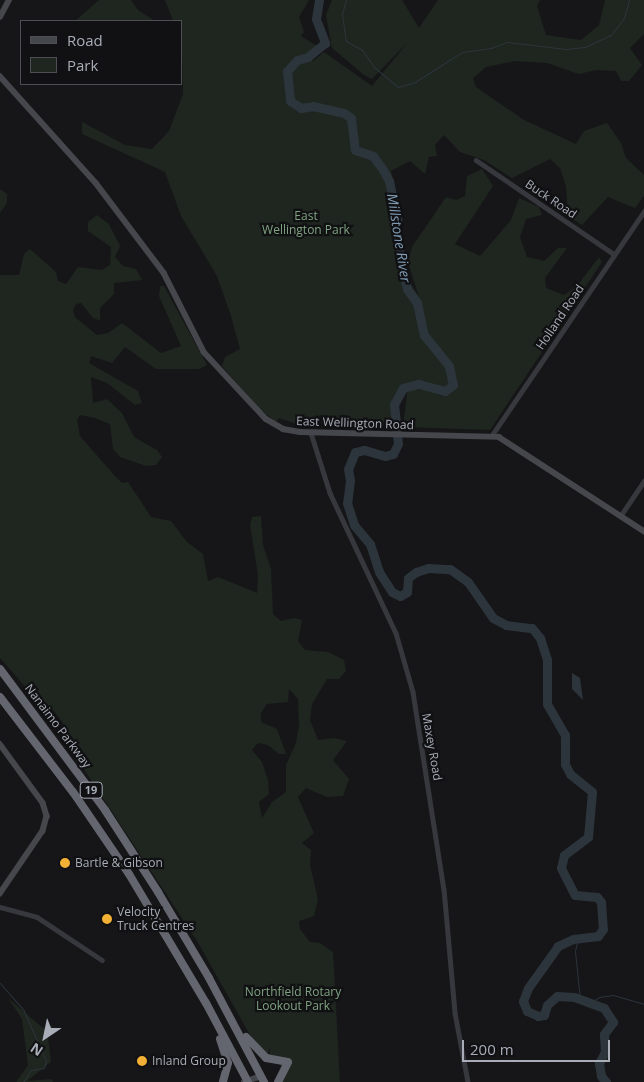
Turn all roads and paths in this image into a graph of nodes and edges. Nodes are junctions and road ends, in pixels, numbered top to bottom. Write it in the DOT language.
graph roads {
  1 [pos="9,0"];
  2 [pos="0,17"];
  3 [pos="0,76"];
  4 [pos="476,160"];
  5 [pos="644,211"];
  6 [pos="614,254"];
  7 [pos="311,433"];
  8 [pos="492,435"];
  9 [pos="644,481"];
  10 [pos="621,515"];
  11 [pos="644,531"];
  12 [pos="0,668"];
  13 [pos="0,697"];
  14 [pos="0,744"];
  15 [pos="0,894"];
  16 [pos="0,907"];
  17 [pos="156,917"];
  18 [pos="174,918"];
  19 [pos="102,960"];
  20 [pos="263,1079"];
  21 [pos="223,1082"];
  22 [pos="247,1082"];
  23 [pos="278,1082"];
  24 [pos="468,1082"];
  1 -- 2 [label="street"];
  3 -- 7 [label="street, East Wellington Road"];
  4 -- 6 [label="street, Buck Road"];
  5 -- 6 [label="street, Holland Road"];
  6 -- 8 [label="street, Holland Road"];
  7 -- 8 [label="street, East Wellington Road"];
  7 -- 24 [label="street, Maxey Road"];
  8 -- 10 [label="street, East Wellington Road"];
  9 -- 10 [label="street"];
  10 -- 11 [label="street, East Wellington Road"];
  12 -- 18 [label="highway, Nanaimo Parkway / 19"];
  13 -- 17 [label="highway, 19"];
  14 -- 15 [label="street"];
  16 -- 19 [label="street"];
  17 -- 21 [label="highway"];
  17 -- 22 [label="highway, 19"];
  18 -- 20 [label="highway, Nanaimo Parkway / 19"];
  18 -- 23 [label="highway"];
  20 -- 22 [label="street"];
}
